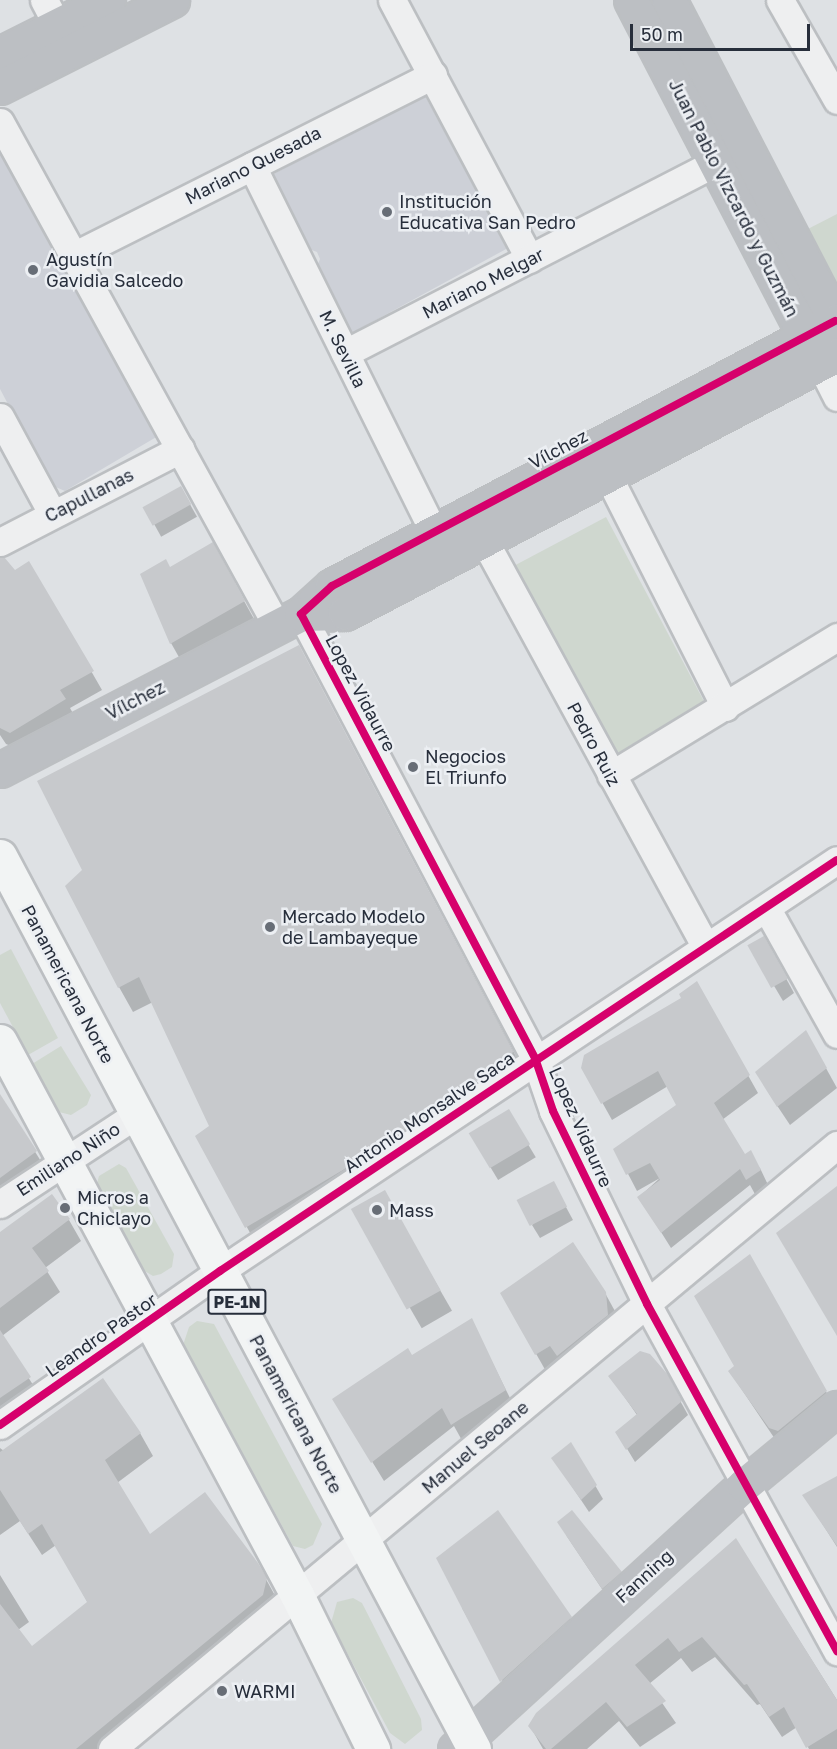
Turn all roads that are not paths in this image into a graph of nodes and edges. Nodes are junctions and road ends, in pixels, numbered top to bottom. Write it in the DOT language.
graph roads {
  1 [pos="108,0"];
  2 [pos="172,0"];
  3 [pos="392,0"];
  4 [pos="631,0"];
  5 [pos="669,0"];
  6 [pos="780,0"];
  7 [pos="57,26"];
  8 [pos="0,54"];
  9 [pos="433,75"];
  10 [pos="0,87"];
  11 [pos="837,100"];
  12 [pos="0,122"];
  13 [pos="716,162"];
  14 [pos="252,166"];
  15 [pos="73,255"];
  16 [pos="530,259"];
  17 [pos="836,323"];
  18 [pos="821,352"];
  19 [pos="345,353"];
  20 [pos="837,397"];
  21 [pos="0,417"];
  22 [pos="180,450"];
  23 [pos="608,476"];
  24 [pos="52,513"];
  25 [pos="434,532"];
  26 [pos="0,542"];
  27 [pos="485,542"];
  28 [pos="289,620"];
  29 [pos="837,637"];
  30 [pos="725,707"];
  31 [pos="0,770"];
  32 [pos="611,775"];
  33 [pos="0,856"];
  34 [pos="837,860"];
  35 [pos="767,909"];
  36 [pos="705,945"];
  37 [pos="837,1034"];
  38 [pos="0,1041"];
  39 [pos="535,1058"];
  40 [pos="137,1114"];
  41 [pos="837,1145"];
  42 [pos="63,1160"];
  43 [pos="0,1204"];
  44 [pos="220,1271"];
  45 [pos="647,1304"];
  46 [pos="147,1320"];
  47 [pos="837,1408"];
  48 [pos="0,1425"];
  49 [pos="744,1485"];
  50 [pos="363,1540"];
  51 [pos="297,1595"];
  52 [pos="836,1648"];
  53 [pos="465,1745"];
  54 [pos="112,1749"];
  55 [pos="373,1749"];
  1 -- 7 [label="street"];
  2 -- 7 [label="street"];
  3 -- 9 [label="street"];
  4 -- 13 [label="street, Juan Pablo Vizcardo y Guzmán"];
  5 -- 17 [label="street, Juan Pablo Vizcardo y Guzmán"];
  6 -- 11 [label="street"];
  7 -- 8 [label="street"];
  7 -- 10 [label="street"];
  9 -- 14 [label="street, Mariano Quesada"];
  9 -- 16 [label="street"];
  12 -- 15 [label="street, Lopez Vidaurre"];
  13 -- 16 [label="street, Mariano Melgar"];
  13 -- 18 [label="street, Juan Pablo Vizcardo y Guzmán"];
  14 -- 15 [label="street, Mariano Quesada"];
  14 -- 19 [label="street, M. Sevilla"];
  15 -- 22 [label="street, Lopez Vidaurre"];
  16 -- 19 [label="street, Mariano Melgar"];
  17 -- 18 [label="street, Vílchez"];
  18 -- 20 [label="street, Juan Pablo Vizcardo y Guzmán"];
  18 -- 23 [label="street, Vílchez"];
  18 -- 25 [label="street, Vílchez"];
  19 -- 25 [label="street, M. Sevilla"];
  21 -- 24 [label="street"];
  22 -- 24 [label="street, Capullanas"];
  22 -- 28 [label="street, Lopez Vidaurre"];
  23 -- 27 [label="street, Vílchez"];
  23 -- 30 [label="street"];
  24 -- 26 [label="street, Capullanas"];
  25 -- 28 [label="street, Vílchez"];
  27 -- 28 [label="street, Vílchez"];
  27 -- 32 [label="street, Pedro Ruiz"];
  28 -- 31 [label="street, Vílchez"];
  28 -- 39 [label="street, Lopez Vidaurre"];
  29 -- 30 [label="street"];
  30 -- 32 [label="street"];
  32 -- 36 [label="street, Pedro Ruiz"];
  33 -- 40 [label="highway, Panamericana Norte / PE-1N"];
  34 -- 35 [label="street, Antonio Monsalve Saca"];
  35 -- 36 [label="street, Antonio Monsalve Saca"];
  35 -- 37 [label="street"];
  36 -- 39 [label="street, Antonio Monsalve Saca"];
  38 -- 42 [label="highway"];
  39 -- 44 [label="street, Antonio Monsalve Saca"];
  39 -- 45 [label="street, Lopez Vidaurre"];
  40 -- 42 [label="street, Emiliano Niño"];
  40 -- 44 [label="highway, Panamericana Norte / PE-1N"];
  41 -- 45 [label="street, Manuel Seoane"];
  42 -- 43 [label="street, Emiliano Niño"];
  42 -- 46 [label="highway"];
  44 -- 46 [label="street, Leandro Pastor"];
  44 -- 50 [label="highway, Panamericana Norte / PE-1N"];
  45 -- 49 [label="street, Lopez Vidaurre"];
  45 -- 50 [label="street, Manuel Seoane"];
  46 -- 48 [label="street, Leandro Pastor"];
  46 -- 51 [label="highway"];
  47 -- 49 [label="street, Fanning"];
  49 -- 52 [label="street, Lopez Vidaurre"];
  49 -- 53 [label="street, Fanning"];
  50 -- 51 [label="street, Manuel Seoane"];
  50 -- 53 [label="highway, Panamericana Norte / PE-1N"];
  51 -- 54 [label="street, Manuel Seoane"];
  51 -- 55 [label="highway"];
}
